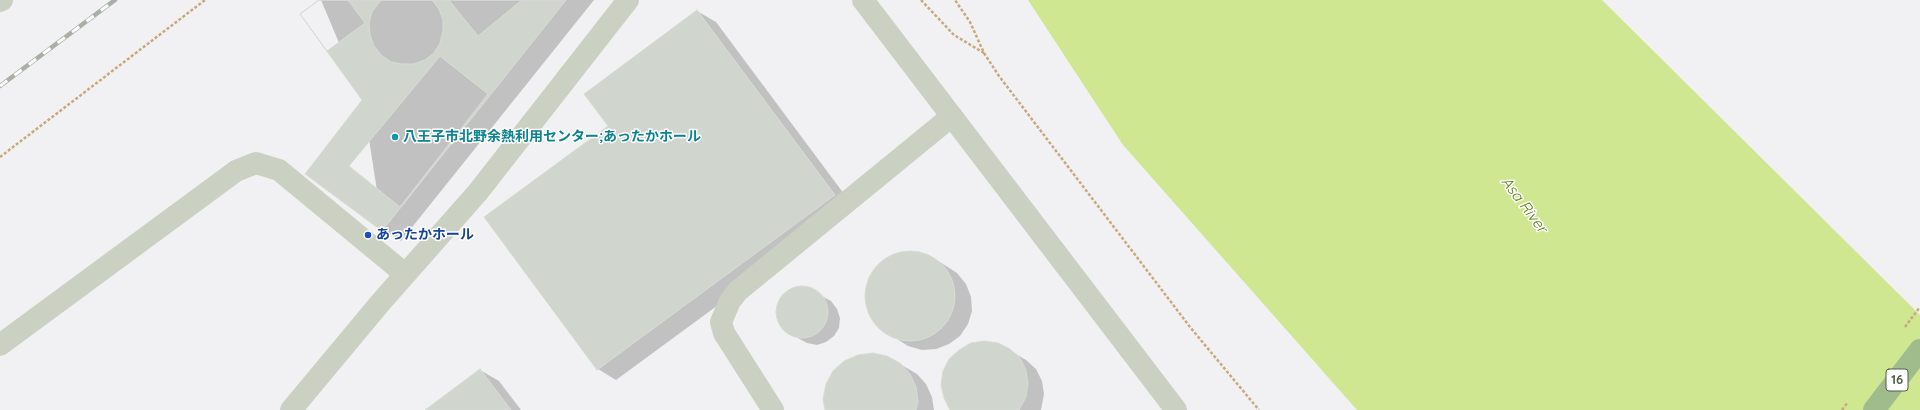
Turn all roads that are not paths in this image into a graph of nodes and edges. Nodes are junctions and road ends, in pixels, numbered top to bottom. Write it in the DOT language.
graph roads {
  1 [pos="628,0"];
  2 [pos="863,0"];
  3 [pos="952,116"];
  4 [pos="405,274"];
  5 [pos="0,345"];
  6 [pos="1920,350"];
  7 [pos="291,410"];
  8 [pos="773,410"];
  9 [pos="1176,410"];
  10 [pos="1874,410"];
  1 -- 4 [label="street"];
  2 -- 3 [label="street"];
  3 -- 8 [label="street"];
  3 -- 9 [label="street"];
  4 -- 5 [label="street"];
  4 -- 7 [label="street"];
  6 -- 10 [label="highway, 16"];
}
